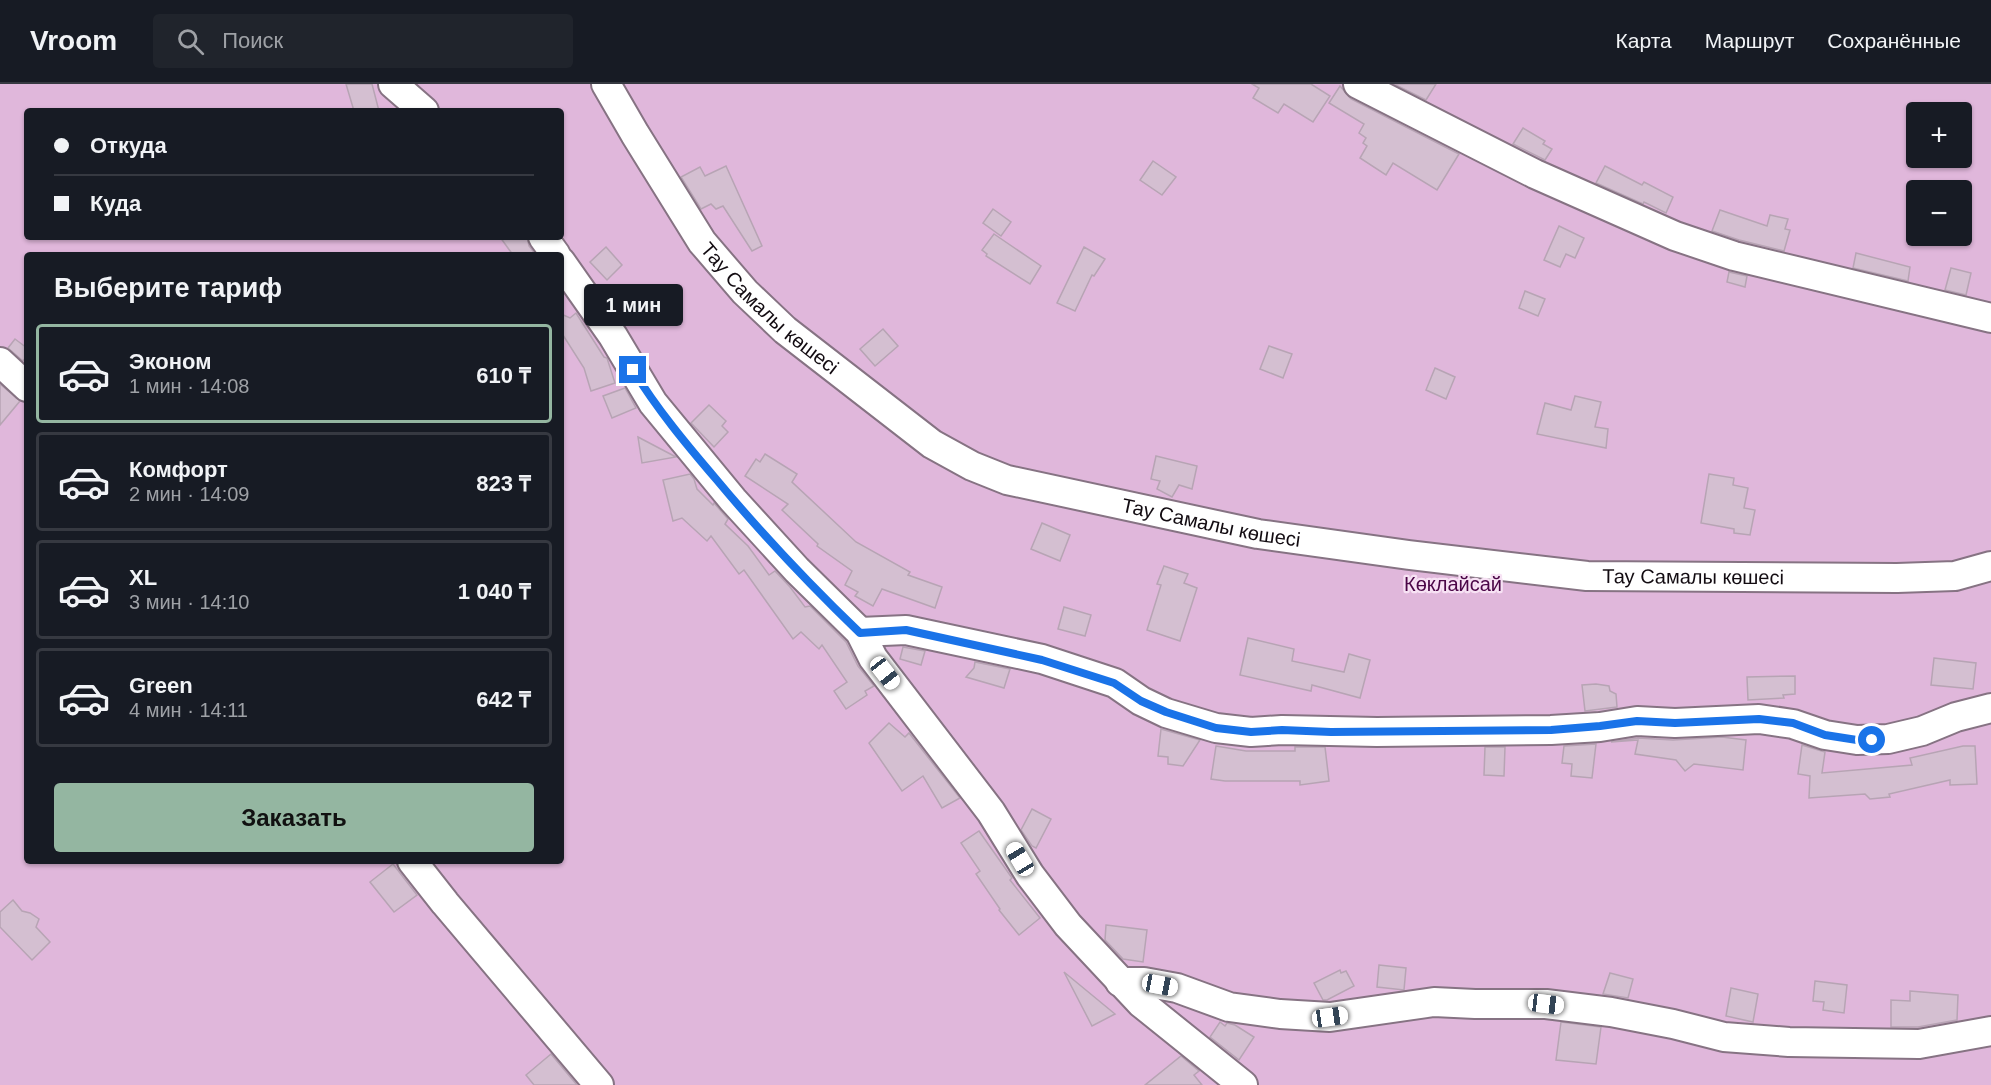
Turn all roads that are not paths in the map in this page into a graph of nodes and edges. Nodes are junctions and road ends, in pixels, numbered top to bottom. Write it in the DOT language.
graph roads {
  1 [pos="393,84"];
  2 [pos="606,84"];
  3 [pos="1358,84"];
  4 [pos="421,108"];
  5 [pos="564,266"];
  6 [pos="1991,318"];
  7 [pos="0,362"];
  8 [pos="24,384"];
  9 [pos="1991,566"];
  10 [pos="860,633"];
  11 [pos="1991,708"];
  12 [pos="414,864"];
  13 [pos="1120,982"];
  14 [pos="1991,1031"];
  15 [pos="599,1085"];
  16 [pos="1243,1085"];
  1 -- 4 [label="street"];
  2 -- 9 [label="street, Тау Самалы көшесі"];
  3 -- 6 [label="street"];
  5 -- 10 [label="street"];
  7 -- 8 [label="street"];
  10 -- 11 [label="street"];
  10 -- 13 [label="street"];
  12 -- 15 [label="street"];
  13 -- 14 [label="street"];
  13 -- 16 [label="street"];
}
